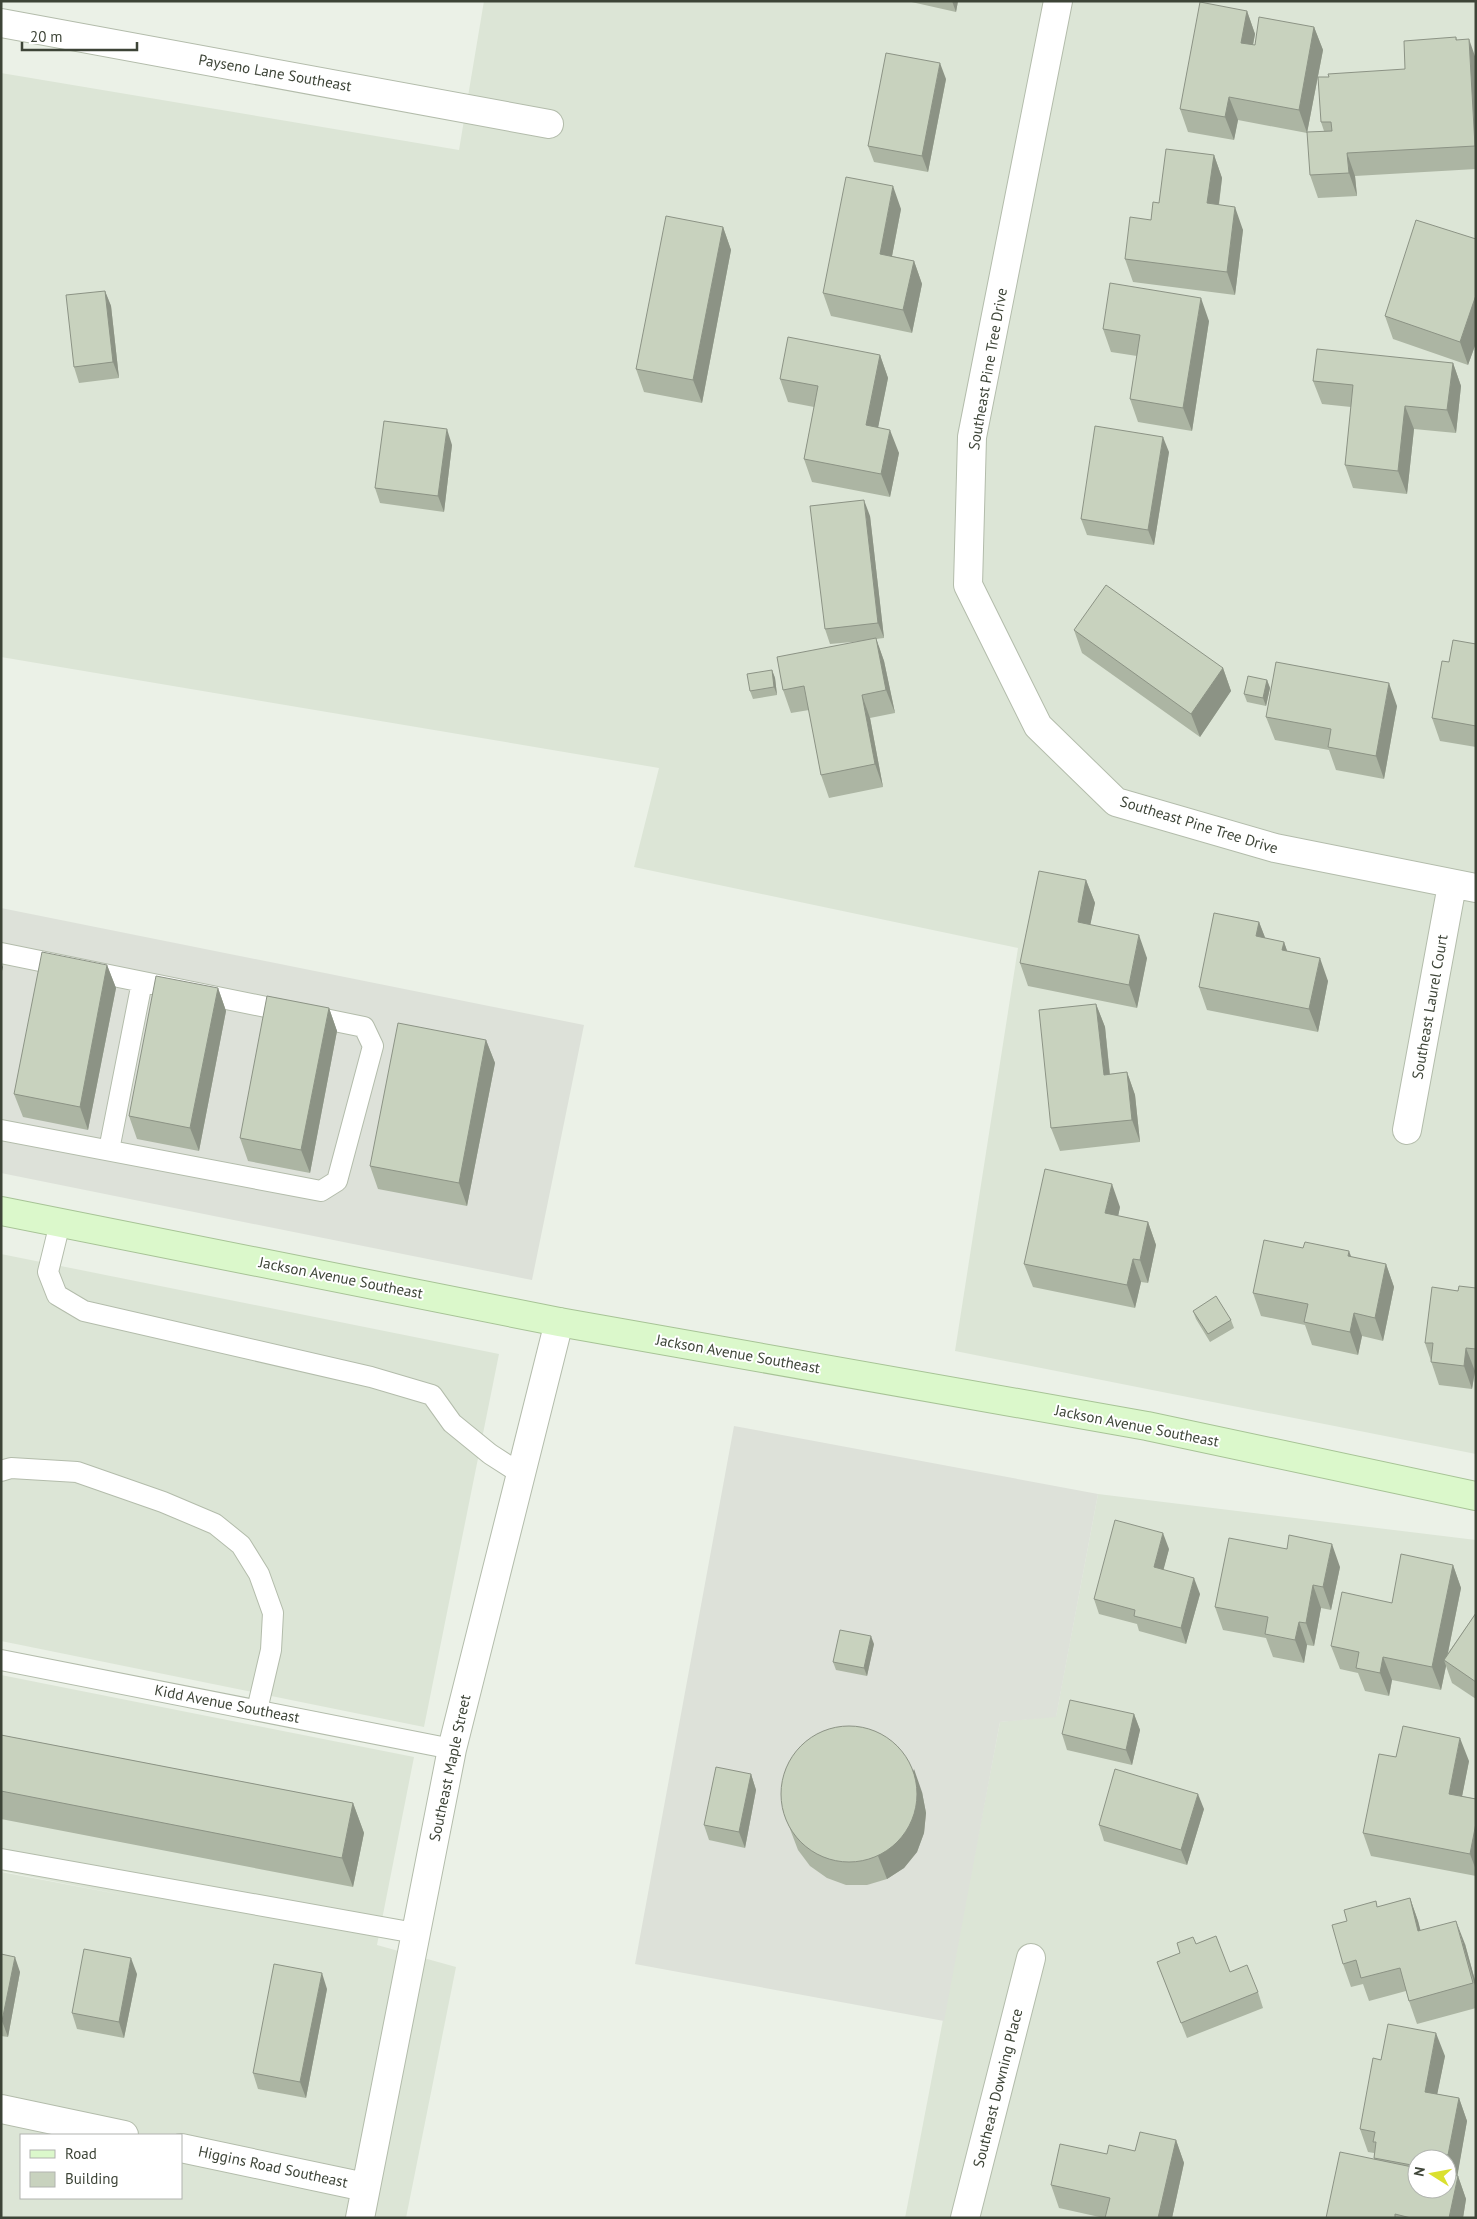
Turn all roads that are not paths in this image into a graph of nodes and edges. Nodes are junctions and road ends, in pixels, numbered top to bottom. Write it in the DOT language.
graph roads {
  1 [pos="1058,1"];
  2 [pos="1,23"];
  3 [pos="549,124"];
  4 [pos="1464,886"];
  5 [pos="1,953"];
  6 [pos="142,982"];
  7 [pos="1,1130"];
  8 [pos="1407,1130"];
  9 [pos="109,1150"];
  10 [pos="1,1211"];
  11 [pos="60,1222"];
  12 [pos="559,1322"];
  13 [pos="1,1471"];
  14 [pos="521,1474"];
  15 [pos="1476,1496"];
  16 [pos="1,1660"];
  17 [pos="257,1710"];
  18 [pos="452,1749"];
  19 [pos="1,1859"];
  20 [pos="415,1933"];
  21 [pos="1031,1958"];
  22 [pos="1,2109"];
  23 [pos="119,2134"];
  24 [pos="182,2148"];
  25 [pos="365,2187"];
  26 [pos="360,2218"];
  27 [pos="965,2218"];
  1 -- 4 [label="street, Southeast Pine Tree Drive"];
  2 -- 3 [label="street, Payseno Lane Southeast"];
  4 -- 8 [label="street, Southeast Laurel Court"];
  5 -- 6 [label="lane"];
  6 -- 9 [label="lane"];
  6 -- 9 [label="lane"];
  7 -- 9 [label="lane"];
  10 -- 11 [label="main road, Jackson Avenue Southeast"];
  11 -- 12 [label="main road, Jackson Avenue Southeast"];
  11 -- 14 [label="lane"];
  12 -- 14 [label="street, Southeast Maple Street"];
  12 -- 15 [label="main road, Jackson Avenue Southeast"];
  13 -- 17 [label="lane"];
  14 -- 18 [label="street, Southeast Maple Street"];
  16 -- 17 [label="lane, Kidd Avenue Southeast"];
  17 -- 18 [label="lane, Kidd Avenue Southeast"];
  18 -- 20 [label="street, Southeast Maple Street"];
  19 -- 20 [label="lane"];
  20 -- 25 [label="street, Southeast Maple Street"];
  21 -- 27 [label="street, Southeast Downing Place"];
  22 -- 23 [label="street"];
  24 -- 25 [label="street, Higgins Road Southeast"];
  25 -- 26 [label="street, Southeast Maple Street"];
}
